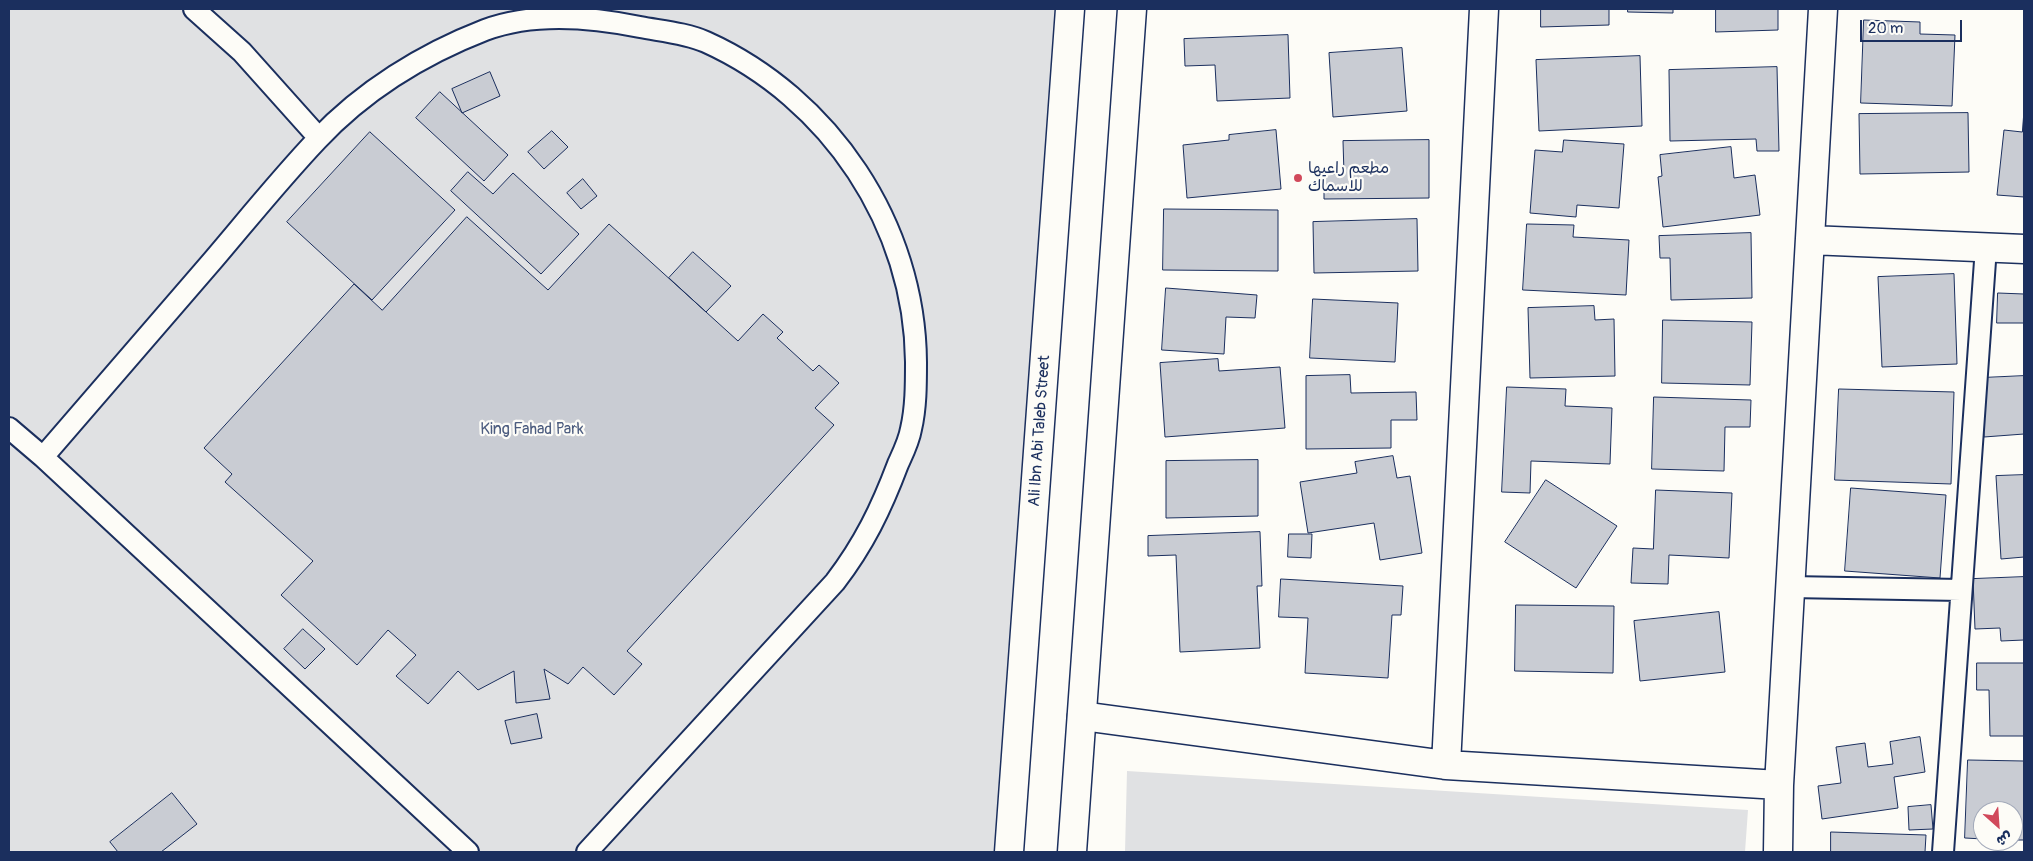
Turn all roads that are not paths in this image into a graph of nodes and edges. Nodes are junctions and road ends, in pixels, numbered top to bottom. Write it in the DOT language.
graph roads {
  1 [pos="194,9"];
  2 [pos="1070,9"];
  3 [pos="1132,9"];
  4 [pos="1484,9"];
  5 [pos="1824,9"];
  6 [pos="319,138"];
  7 [pos="1810,240"];
  8 [pos="1986,247"];
  9 [pos="2024,249"];
  10 [pos="9,428"];
  11 [pos="43,457"];
  12 [pos="1790,587"];
  13 [pos="1961,590"];
  14 [pos="1082,716"];
  15 [pos="1446,765"];
  16 [pos="1779,785"];
  17 [pos="468,852"];
  18 [pos="587,852"];
  19 [pos="1009,852"];
  20 [pos="1072,852"];
  21 [pos="1778,852"];
  22 [pos="1943,852"];
  1 -- 6 [label="lane"];
  2 -- 19 [label="street, Ali Ibn Abi Taleb Street"];
  3 -- 14 [label="street"];
  4 -- 15 [label="street"];
  5 -- 7 [label="street"];
  6 -- 11 [label="lane"];
  6 -- 18 [label="lane"];
  7 -- 8 [label="street"];
  7 -- 12 [label="street"];
  8 -- 9 [label="street"];
  8 -- 13 [label="lane"];
  10 -- 11 [label="lane"];
  11 -- 17 [label="lane"];
  12 -- 13 [label="lane"];
  12 -- 16 [label="street"];
  13 -- 22 [label="lane"];
  14 -- 15 [label="street"];
  14 -- 20 [label="street"];
  15 -- 16 [label="street"];
  16 -- 21 [label="street"];
}
